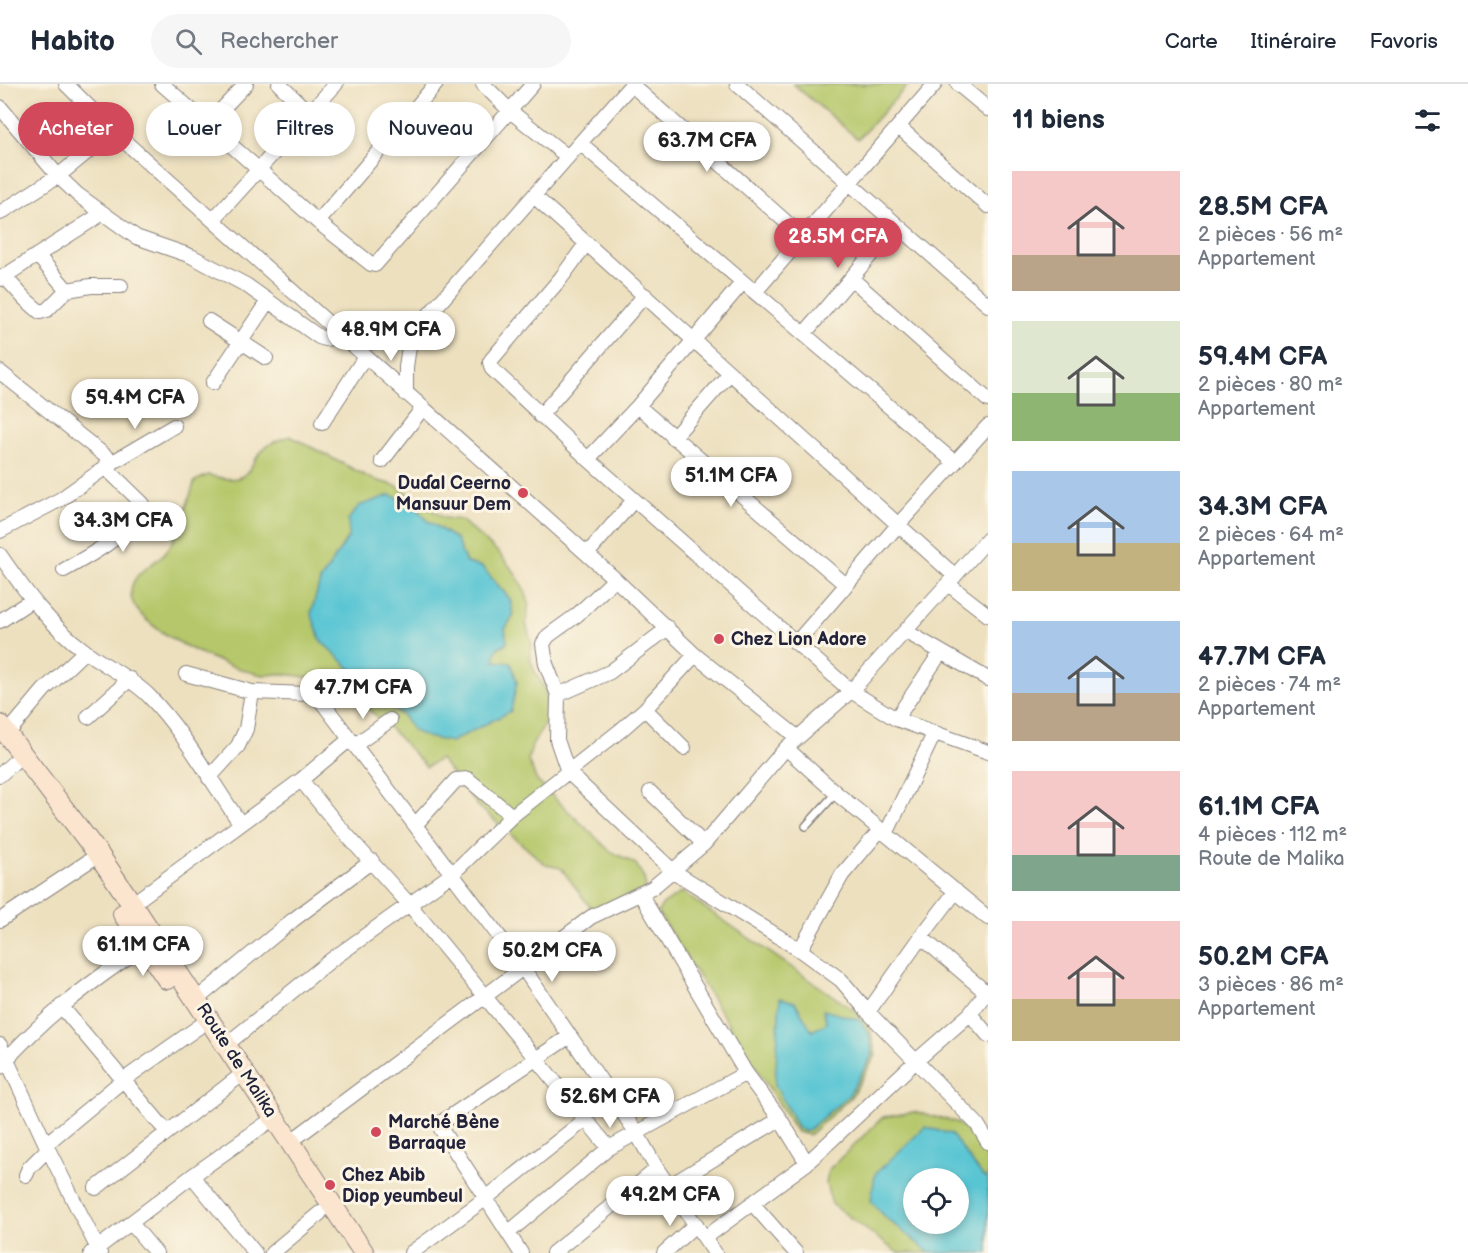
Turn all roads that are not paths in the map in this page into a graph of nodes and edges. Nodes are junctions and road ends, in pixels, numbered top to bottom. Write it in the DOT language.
graph roads {
  1 [pos="66,84"];
  2 [pos="162,84"];
  3 [pos="246,84"];
  4 [pos="279,84"];
  5 [pos="336,84"];
  6 [pos="436,84"];
  7 [pos="483,84"];
  8 [pos="502,84"];
  9 [pos="534,84"];
  10 [pos="632,84"];
  11 [pos="737,84"];
  12 [pos="935,84"];
  13 [pos="958,84"];
  14 [pos="499,100"];
  15 [pos="84,102"];
  16 [pos="182,102"];
  17 [pos="229,102"];
  18 [pos="298,102"];
  19 [pos="319,102"];
  20 [pos="986,102"];
  21 [pos="0,107"];
  22 [pos="510,111"];
  23 [pos="899,127"];
  24 [pos="580,143"];
  25 [pos="134,150"];
  26 [pos="242,155"];
  27 [pos="82,156"];
  28 [pos="271,156"];
  29 [pos="568,157"];
  30 [pos="259,169"];
  31 [pos="58,176"];
  32 [pos="849,184"];
  33 [pos="534,196"];
  34 [pos="988,206"];
  35 [pos="0,213"];
  36 [pos="103,213"];
  37 [pos="213,220"];
  38 [pos="318,222"];
  39 [pos="896,225"];
  40 [pos="803,237"];
  41 [pos="586,244"];
  42 [pos="38,256"];
  43 [pos="2,278"];
  44 [pos="851,278"];
  45 [pos="743,282"];
  46 [pos="121,286"];
  47 [pos="67,290"];
  48 [pos="755,292"];
  49 [pos="645,295"];
  50 [pos="268,301"];
  51 [pos="988,305"];
  52 [pos="208,321"];
  53 [pos="411,333"];
  54 [pos="804,334"];
  55 [pos="342,336"];
  56 [pos="692,339"];
  57 [pos="241,343"];
  58 [pos="354,346"];
  59 [pos="365,357"];
  60 [pos="266,358"];
  61 [pos="0,372"];
  62 [pos="730,373"];
  63 [pos="213,383"];
  64 [pos="406,394"];
  65 [pos="988,400"];
  66 [pos="638,406"];
  67 [pos="422,409"];
  68 [pos="540,416"];
  69 [pos="322,423"];
  70 [pos="174,426"];
  71 [pos="988,426"];
  72 [pos="673,438"];
  73 [pos="588,459"];
  74 [pos="382,461"];
  75 [pos="954,462"];
  76 [pos="109,465"];
  77 [pos="634,500"];
  78 [pos="898,525"];
  79 [pos="0,531"];
  80 [pos="988,539"];
  81 [pos="587,554"];
  82 [pos="0,555"];
  83 [pos="64,570"];
  84 [pos="615,579"];
  85 [pos="952,580"];
  86 [pos="846,585"];
  87 [pos="32,600"];
  88 [pos="988,615"];
  89 [pos="0,621"];
  90 [pos="668,628"];
  91 [pos="905,631"];
  92 [pos="796,643"];
  93 [pos="85,651"];
  94 [pos="941,652"];
  95 [pos="696,655"];
  96 [pos="186,674"];
  97 [pos="130,679"];
  98 [pos="988,679"];
  99 [pos="252,692"];
  100 [pos="851,692"];
  101 [pos="558,695"];
  102 [pos="645,709"];
  103 [pos="88,717"];
  104 [pos="896,719"];
  105 [pos="390,720"];
  106 [pos="2,734"];
  107 [pos="934,734"];
  108 [pos="797,738"];
  109 [pos="353,742"];
  110 [pos="684,748"];
  111 [pos="786,748"];
  112 [pos="988,752"];
  113 [pos="7,769"];
  114 [pos="568,772"];
  115 [pos="209,778"];
  116 [pos="301,780"];
  117 [pos="650,792"];
  118 [pos="836,793"];
  119 [pos="512,816"];
  120 [pos="240,823"];
  121 [pos="416,824"];
  122 [pos="806,826"];
  123 [pos="883,832"];
  124 [pos="704,844"];
  125 [pos="89,861"];
  126 [pos="372,861"];
  127 [pos="673,872"];
  128 [pos="452,874"];
  129 [pos="956,891"];
  130 [pos="641,895"];
  131 [pos="132,903"];
  132 [pos="409,904"];
  133 [pos="988,918"];
  134 [pos="0,920"];
  135 [pos="921,937"];
  136 [pos="144,946"];
  137 [pos="800,950"];
  138 [pos="523,968"];
  139 [pos="988,992"];
  140 [pos="484,998"];
  141 [pos="197,999"];
  142 [pos="61,1006"];
  143 [pos="868,1012"];
  144 [pos="970,1014"];
  145 [pos="200,1026"];
  146 [pos="988,1035"];
  147 [pos="570,1036"];
  148 [pos="227,1044"];
  149 [pos="0,1045"];
  150 [pos="537,1060"];
  151 [pos="916,1060"];
  152 [pos="4,1063"];
  153 [pos="746,1074"];
  154 [pos="236,1079"];
  155 [pos="122,1081"];
  156 [pos="586,1119"];
  157 [pos="780,1119"];
  158 [pos="264,1125"];
  159 [pos="167,1132"];
  160 [pos="636,1132"];
  161 [pos="290,1142"];
  162 [pos="988,1142"];
  163 [pos="47,1147"];
  164 [pos="609,1148"];
  165 [pos="807,1163"];
  166 [pos="657,1169"];
  167 [pos="26,1175"];
  168 [pos="192,1176"];
  169 [pos="669,1186"];
  170 [pos="96,1188"];
  171 [pos="485,1199"];
  172 [pos="752,1203"];
  173 [pos="320,1213"];
  174 [pos="130,1223"];
  175 [pos="696,1224"];
  176 [pos="508,1233"];
  177 [pos="706,1237"];
  178 [pos="96,1251"];
  179 [pos="156,1253"];
  180 [pos="255,1253"];
  181 [pos="272,1253"];
  182 [pos="349,1253"];
  183 [pos="364,1253"];
  184 [pos="411,1253"];
  185 [pos="521,1253"];
  186 [pos="553,1253"];
  187 [pos="664,1253"];
  188 [pos="715,1253"];
  189 [pos="796,1253"];
  1 -- 15 [label="street"];
  2 -- 16 [label="street"];
  3 -- 17 [label="street"];
  4 -- 18 [label="street"];
  5 -- 19 [label="street"];
  6 -- 38 [label="street"];
  7 -- 14 [label="street"];
  8 -- 14 [label="street"];
  9 -- 22 [label="street"];
  10 -- 24 [label="street"];
  10 -- 40 [label="street"];
  11 -- 32 [label="street"];
  12 -- 23 [label="street"];
  13 -- 20 [label="street"];
  14 -- 22 [label="street"];
  21 -- 31 [label="street"];
  22 -- 29 [label="street"];
  22 -- 38 [label="street"];
  23 -- 32 [label="street"];
  23 -- 34 [label="street"];
  24 -- 29 [label="street"];
  24 -- 45 [label="street"];
  25 -- 37 [label="street"];
  26 -- 30 [label="street"];
  27 -- 31 [label="street"];
  28 -- 30 [label="street"];
  29 -- 33 [label="street"];
  30 -- 37 [label="street"];
  30 -- 38 [label="street"];
  31 -- 35 [label="street"];
  31 -- 36 [label="street"];
  32 -- 39 [label="street"];
  32 -- 40 [label="street"];
  33 -- 41 [label="street"];
  33 -- 53 [label="street"];
  36 -- 42 [label="street"];
  36 -- 50 [label="street"];
  37 -- 55 [label="street"];
  39 -- 44 [label="street"];
  39 -- 51 [label="street"];
  40 -- 48 [label="street"];
  41 -- 49 [label="street"];
  41 -- 68 [label="street"];
  42 -- 43 [label="street"];
  42 -- 47 [label="street"];
  43 -- 47 [label="street"];
  44 -- 54 [label="street"];
  44 -- 65 [label="street"];
  45 -- 48 [label="street"];
  45 -- 56 [label="street"];
  46 -- 47 [label="street"];
  48 -- 54 [label="street"];
  49 -- 56 [label="street"];
  49 -- 68 [label="street"];
  50 -- 55 [label="street"];
  50 -- 57 [label="street"];
  52 -- 57 [label="street"];
  53 -- 58 [label="street"];
  53 -- 64 [label="street"];
  54 -- 75 [label="street"];
  55 -- 58 [label="street"];
  56 -- 62 [label="street"];
  56 -- 66 [label="street"];
  57 -- 60 [label="street"];
  57 -- 63 [label="street"];
  58 -- 59 [label="street"];
  59 -- 64 [label="street"];
  59 -- 69 [label="street"];
  61 -- 76 [label="street"];
  62 -- 72 [label="street"];
  62 -- 78 [label="street"];
  64 -- 67 [label="street"];
  66 -- 72 [label="street"];
  66 -- 73 [label="street"];
  67 -- 74 [label="street"];
  67 -- 81 [label="street"];
  68 -- 73 [label="street"];
  70 -- 76 [label="street"];
  71 -- 75 [label="street"];
  72 -- 86 [label="street"];
  73 -- 77 [label="street"];
  75 -- 78 [label="street"];
  76 -- 79 [label="street"];
  76 -- 83 [label="street"];
  77 -- 81 [label="street"];
  77 -- 92 [label="street"];
  78 -- 85 [label="street"];
  78 -- 86 [label="street"];
  80 -- 85 [label="street"];
  81 -- 84 [label="street"];
  82 -- 87 [label="street"];
  84 -- 90 [label="street"];
  84 -- 101 [label="street"];
  85 -- 88 [label="street"];
  85 -- 91 [label="street"];
  86 -- 92 [label="street"];
  87 -- 89 [label="street"];
  87 -- 93 [label="street"];
  90 -- 95 [label="street"];
  90 -- 101 [label="street"];
  91 -- 94 [label="street"];
  91 -- 100 [label="street"];
  92 -- 100 [label="street"];
  93 -- 97 [label="street"];
  93 -- 106 [label="street"];
  94 -- 98 [label="street"];
  94 -- 104 [label="street"];
  95 -- 102 [label="street"];
  95 -- 108 [label="street"];
  96 -- 99 [label="street"];
  97 -- 103 [label="street"];
  97 -- 115 [label="street"];
  99 -- 109 [label="street"];
  99 -- 115 [label="street"];
  100 -- 104 [label="street"];
  100 -- 108 [label="street"];
  101 -- 114 [label="street"];
  102 -- 110 [label="street"];
  102 -- 114 [label="street"];
  104 -- 107 [label="street"];
  105 -- 109 [label="street"];
  106 -- 113 [label="main road, Route de Malika"];
  106 -- 131 [label="main road, Route de Malika"];
  107 -- 112 [label="street"];
  107 -- 123 [label="street"];
  108 -- 111 [label="street"];
  109 -- 116 [label="street"];
  109 -- 121 [label="street"];
  111 -- 118 [label="street"];
  111 -- 124 [label="street"];
  113 -- 125 [label="main road, Route de Malika"];
  114 -- 119 [label="street"];
  114 -- 127 [label="street"];
  115 -- 120 [label="street"];
  116 -- 120 [label="street"];
  116 -- 126 [label="street"];
  117 -- 124 [label="street"];
  118 -- 122 [label="lane"];
  118 -- 123 [label="street"];
  119 -- 121 [label="street"];
  119 -- 128 [label="street"];
  120 -- 131 [label="street"];
  121 -- 128 [label="street"];
  123 -- 129 [label="street"];
  123 -- 137 [label="street"];
  124 -- 127 [label="street"];
  125 -- 134 [label="street"];
  125 -- 136 [label="main road, Route de Malika"];
  126 -- 132 [label="street"];
  126 -- 141 [label="street"];
  127 -- 130 [label="street"];
  127 -- 137 [label="street"];
  128 -- 132 [label="street"];
  128 -- 138 [label="street"];
  129 -- 133 [label="street"];
  129 -- 135 [label="street"];
  130 -- 138 [label="street"];
  130 -- 153 [label="street"];
  131 -- 141 [label="main road, Route de Malika"];
  132 -- 140 [label="street"];
  132 -- 148 [label="street"];
  135 -- 139 [label="street"];
  135 -- 143 [label="street"];
  136 -- 142 [label="street"];
  136 -- 145 [label="main road, Route de Malika"];
  137 -- 143 [label="street"];
  138 -- 140 [label="street"];
  138 -- 147 [label="street"];
  139 -- 144 [label="street"];
  140 -- 150 [label="street"];
  140 -- 161 [label="street"];
  141 -- 148 [label="main road, Route de Malika"];
  142 -- 152 [label="street"];
  142 -- 155 [label="street"];
  143 -- 151 [label="street"];
  144 -- 146 [label="street"];
  144 -- 151 [label="street"];
  145 -- 154 [label="main road, Route de Malika"];
  145 -- 155 [label="street"];
  147 -- 150 [label="street"];
  147 -- 160 [label="street"];
  148 -- 161 [label="main road, Route de Malika"];
  149 -- 152 [label="street"];
  150 -- 156 [label="street"];
  150 -- 171 [label="street"];
  151 -- 162 [label="street"];
  151 -- 165 [label="street"];
  152 -- 163 [label="street"];
  153 -- 157 [label="street"];
  153 -- 160 [label="street"];
  154 -- 158 [label="main road, Route de Malika"];
  154 -- 159 [label="street"];
  155 -- 159 [label="street"];
  155 -- 163 [label="street"];
  156 -- 164 [label="street"];
  156 -- 171 [label="street"];
  157 -- 165 [label="street"];
  157 -- 169 [label="street"];
  158 -- 168 [label="street"];
  158 -- 173 [label="main road, Route de Malika"];
  159 -- 170 [label="street"];
  160 -- 164 [label="street"];
  160 -- 166 [label="street"];
  161 -- 183 [label="main road, Route de Malika"];
  163 -- 167 [label="street"];
  163 -- 178 [label="street"];
  164 -- 176 [label="street"];
  165 -- 172 [label="street"];
  166 -- 169 [label="street"];
  166 -- 186 [label="street"];
  168 -- 174 [label="street"];
  168 -- 180 [label="street"];
  169 -- 175 [label="street"];
  171 -- 176 [label="street"];
  171 -- 184 [label="street"];
  172 -- 177 [label="street"];
  172 -- 189 [label="street"];
  173 -- 181 [label="street"];
  173 -- 182 [label="main road, Route de Malika"];
  174 -- 178 [label="street"];
  174 -- 179 [label="street"];
  175 -- 177 [label="street"];
  175 -- 187 [label="street"];
  176 -- 185 [label="street"];
  177 -- 188 [label="street"];
}
